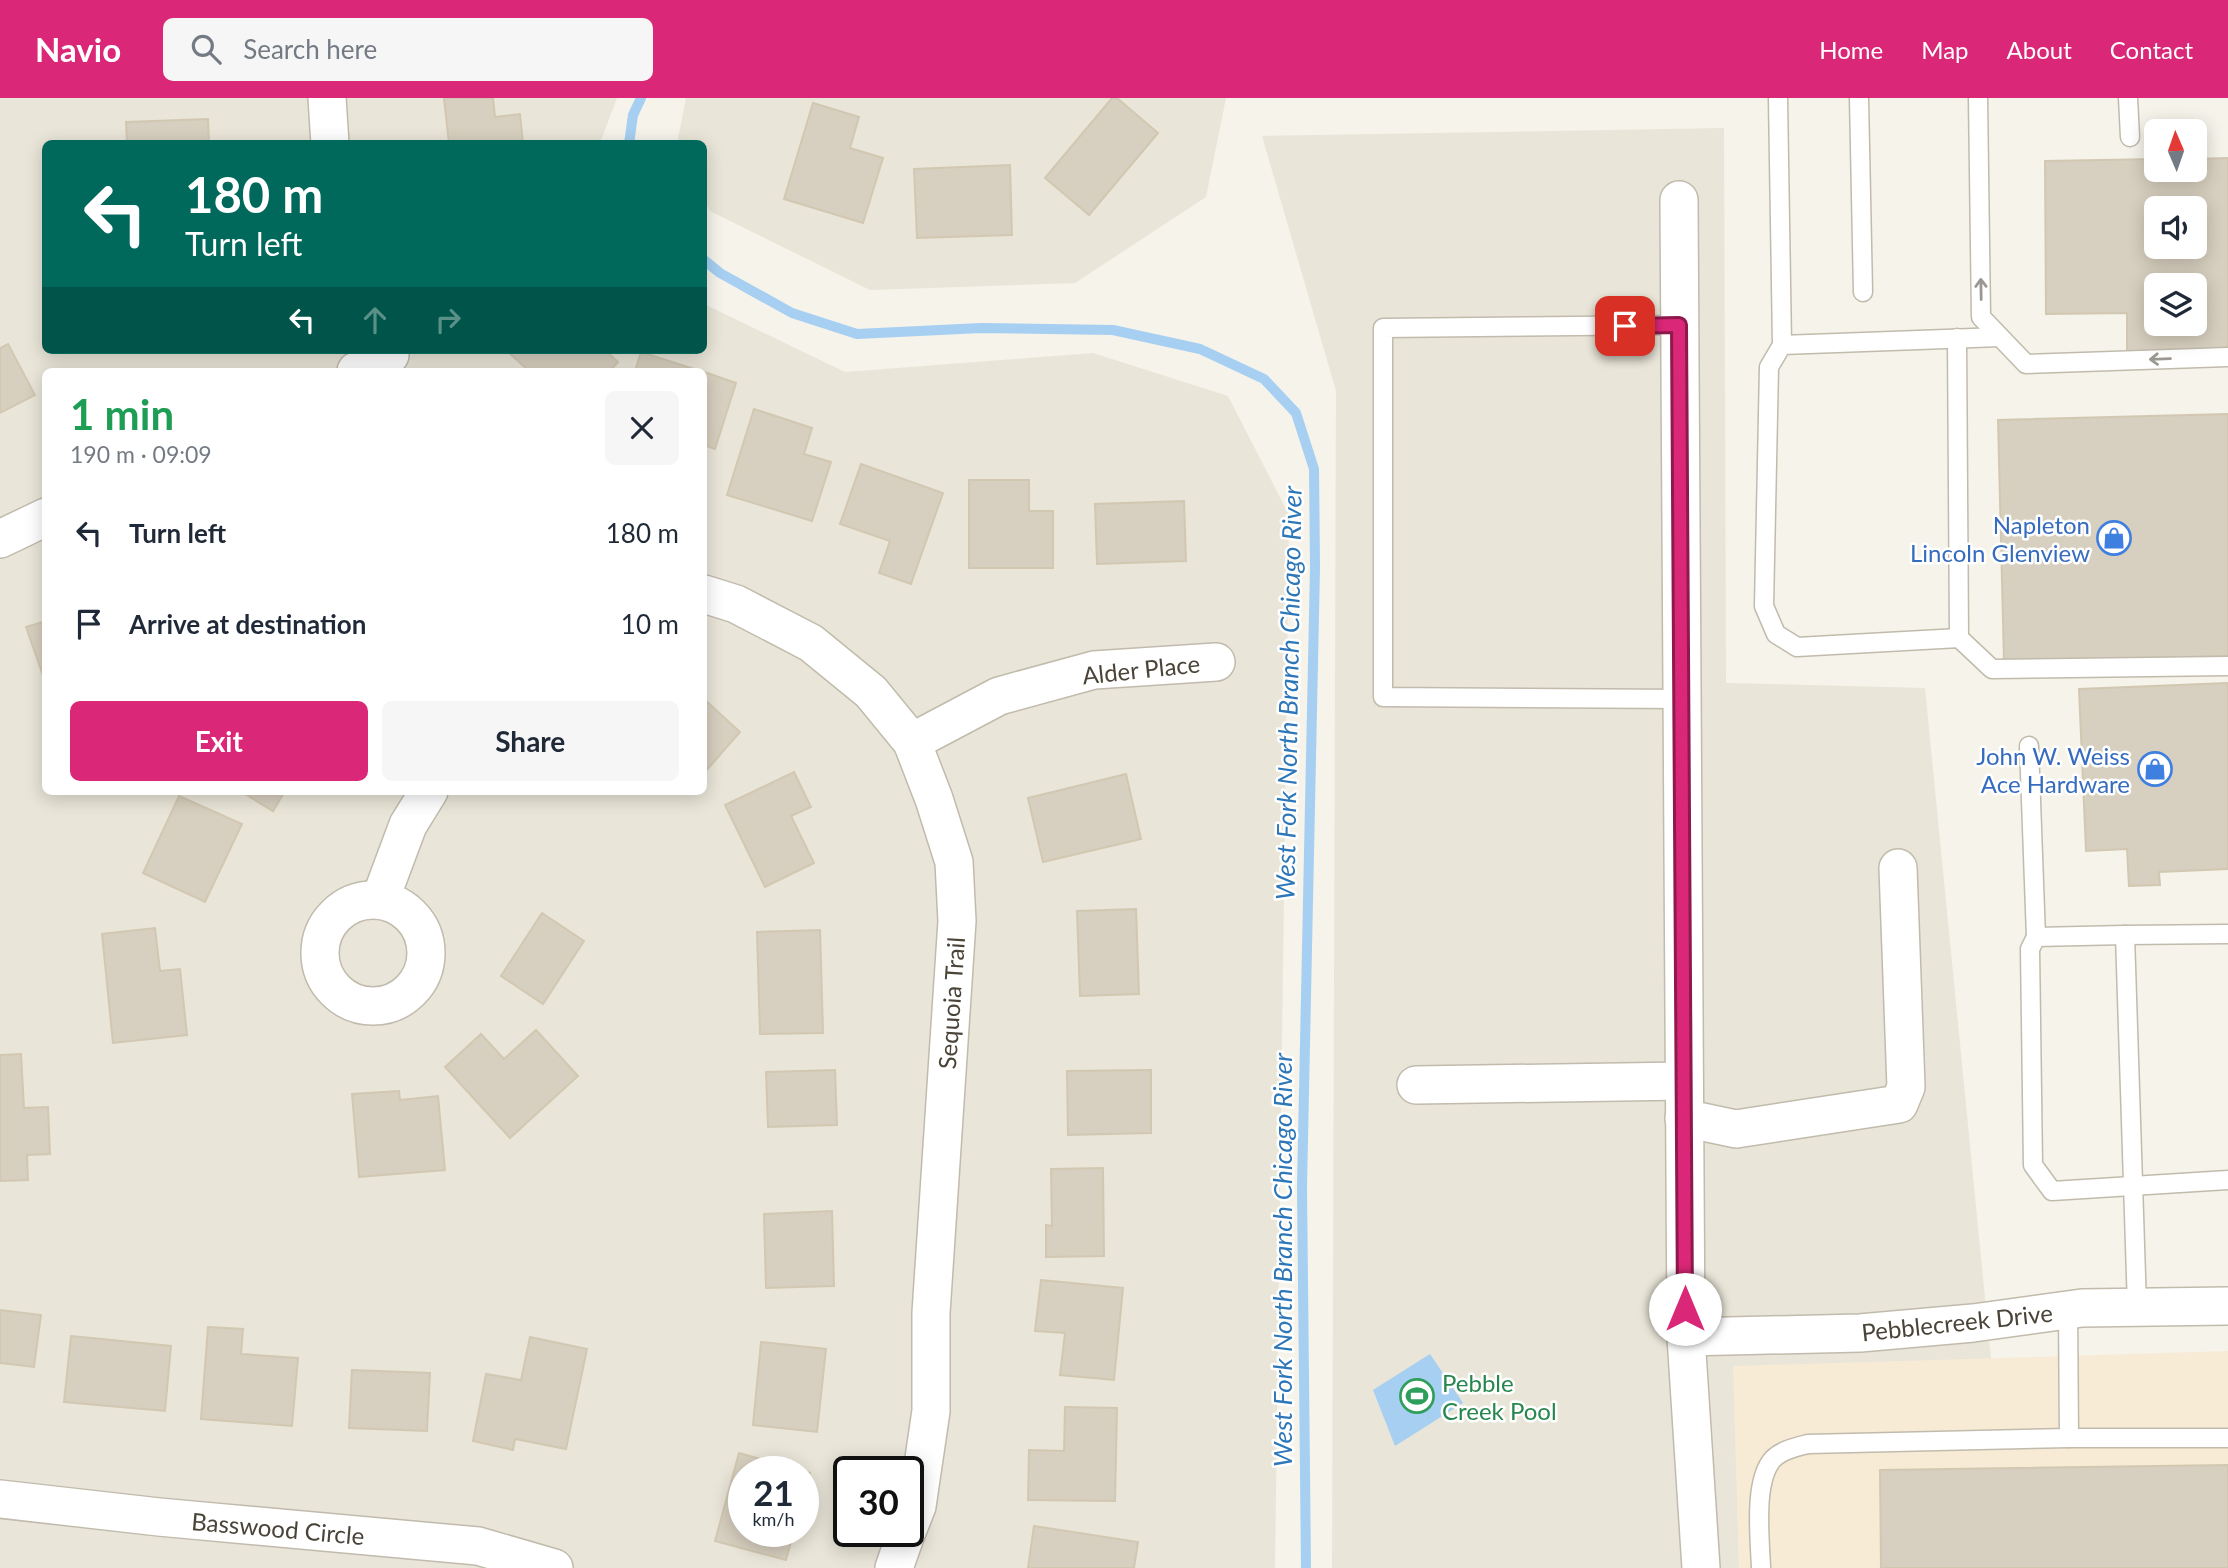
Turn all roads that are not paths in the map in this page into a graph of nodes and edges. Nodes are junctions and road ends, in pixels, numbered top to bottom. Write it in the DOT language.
graph roads {
  1 [pos="327,98"];
  2 [pos="1778,98"];
  3 [pos="1859,98"];
  4 [pos="1978,98"];
  5 [pos="2128,98"];
  6 [pos="2130,137"];
  7 [pos="330,140"];
  8 [pos="1679,200"];
  9 [pos="1863,292"];
  10 [pos="1679,325"];
  11 [pos="2000,337"];
  12 [pos="1957,338"];
  13 [pos="1782,345"];
  14 [pos="2228,357"];
  15 [pos="393,359"];
  16 [pos="365,368"];
  17 [pos="42,519"];
  18 [pos="0,539"];
  19 [pos="707,595"];
  20 [pos="1959,638"];
  21 [pos="1216,662"];
  22 [pos="2228,666"];
  23 [pos="1682,699"];
  24 [pos="912,742"];
  25 [pos="2029,746"];
  26 [pos="427,795"];
  27 [pos="1898,868"];
  28 [pos="380,900"];
  29 [pos="2228,934"];
  30 [pos="2125,936"];
  31 [pos="2036,937"];
  32 [pos="1684,1081"];
  33 [pos="1416,1085"];
  34 [pos="1684,1118"];
  35 [pos="2228,1180"];
  36 [pos="2133,1187"];
  37 [pos="2228,1306"];
  38 [pos="2137,1307"];
  39 [pos="2068,1310"];
  40 [pos="1686,1336"];
  41 [pos="2069,1438"];
  42 [pos="2228,1438"];
  43 [pos="924,1458"];
  44 [pos="0,1499"];
  45 [pos="902,1547"];
  46 [pos="554,1568"];
  47 [pos="894,1568"];
  48 [pos="1701,1568"];
  49 [pos="1761,1568"];
  1 -- 7 [label="street"];
  2 -- 13 [label="lane"];
  3 -- 9 [label="lane"];
  11 -- 4 [label="lane, one-way"];
  5 -- 6 [label="lane"];
  8 -- 10 [label="street"];
  10 -- 23 [label="street"];
  10 -- 23 [label="lane"];
  11 -- 12 [label="lane"];
  14 -- 11 [label="lane, one-way"];
  12 -- 13 [label="lane"];
  12 -- 20 [label="lane"];
  13 -- 20 [label="lane"];
  15 -- 16 [label="street"];
  17 -- 18 [label="street"];
  19 -- 24 [label="street, Sequoia Trail"];
  20 -- 22 [label="lane"];
  21 -- 24 [label="street, Alder Place"];
  23 -- 32 [label="street"];
  24 -- 43 [label="street, Sequoia Trail"];
  25 -- 31 [label="lane"];
  26 -- 28 [label="street"];
  27 -- 34 [label="street"];
  29 -- 30 [label="lane"];
  30 -- 31 [label="lane"];
  30 -- 36 [label="lane"];
  31 -- 36 [label="lane"];
  32 -- 33 [label="street"];
  32 -- 34 [label="street"];
  34 -- 40 [label="street"];
  35 -- 36 [label="lane"];
  36 -- 38 [label="lane"];
  37 -- 38 [label="street, Pebblecreek Drive"];
  38 -- 39 [label="street, Pebblecreek Drive"];
  39 -- 40 [label="street, Pebblecreek Drive"];
  39 -- 41 [label="lane"];
  40 -- 48 [label="street"];
  41 -- 42 [label="lane"];
  41 -- 49 [label="lane"];
  44 -- 46 [label="street, Basswood Circle"];
  45 -- 47 [label="street, Sequoia Trail"];
}
